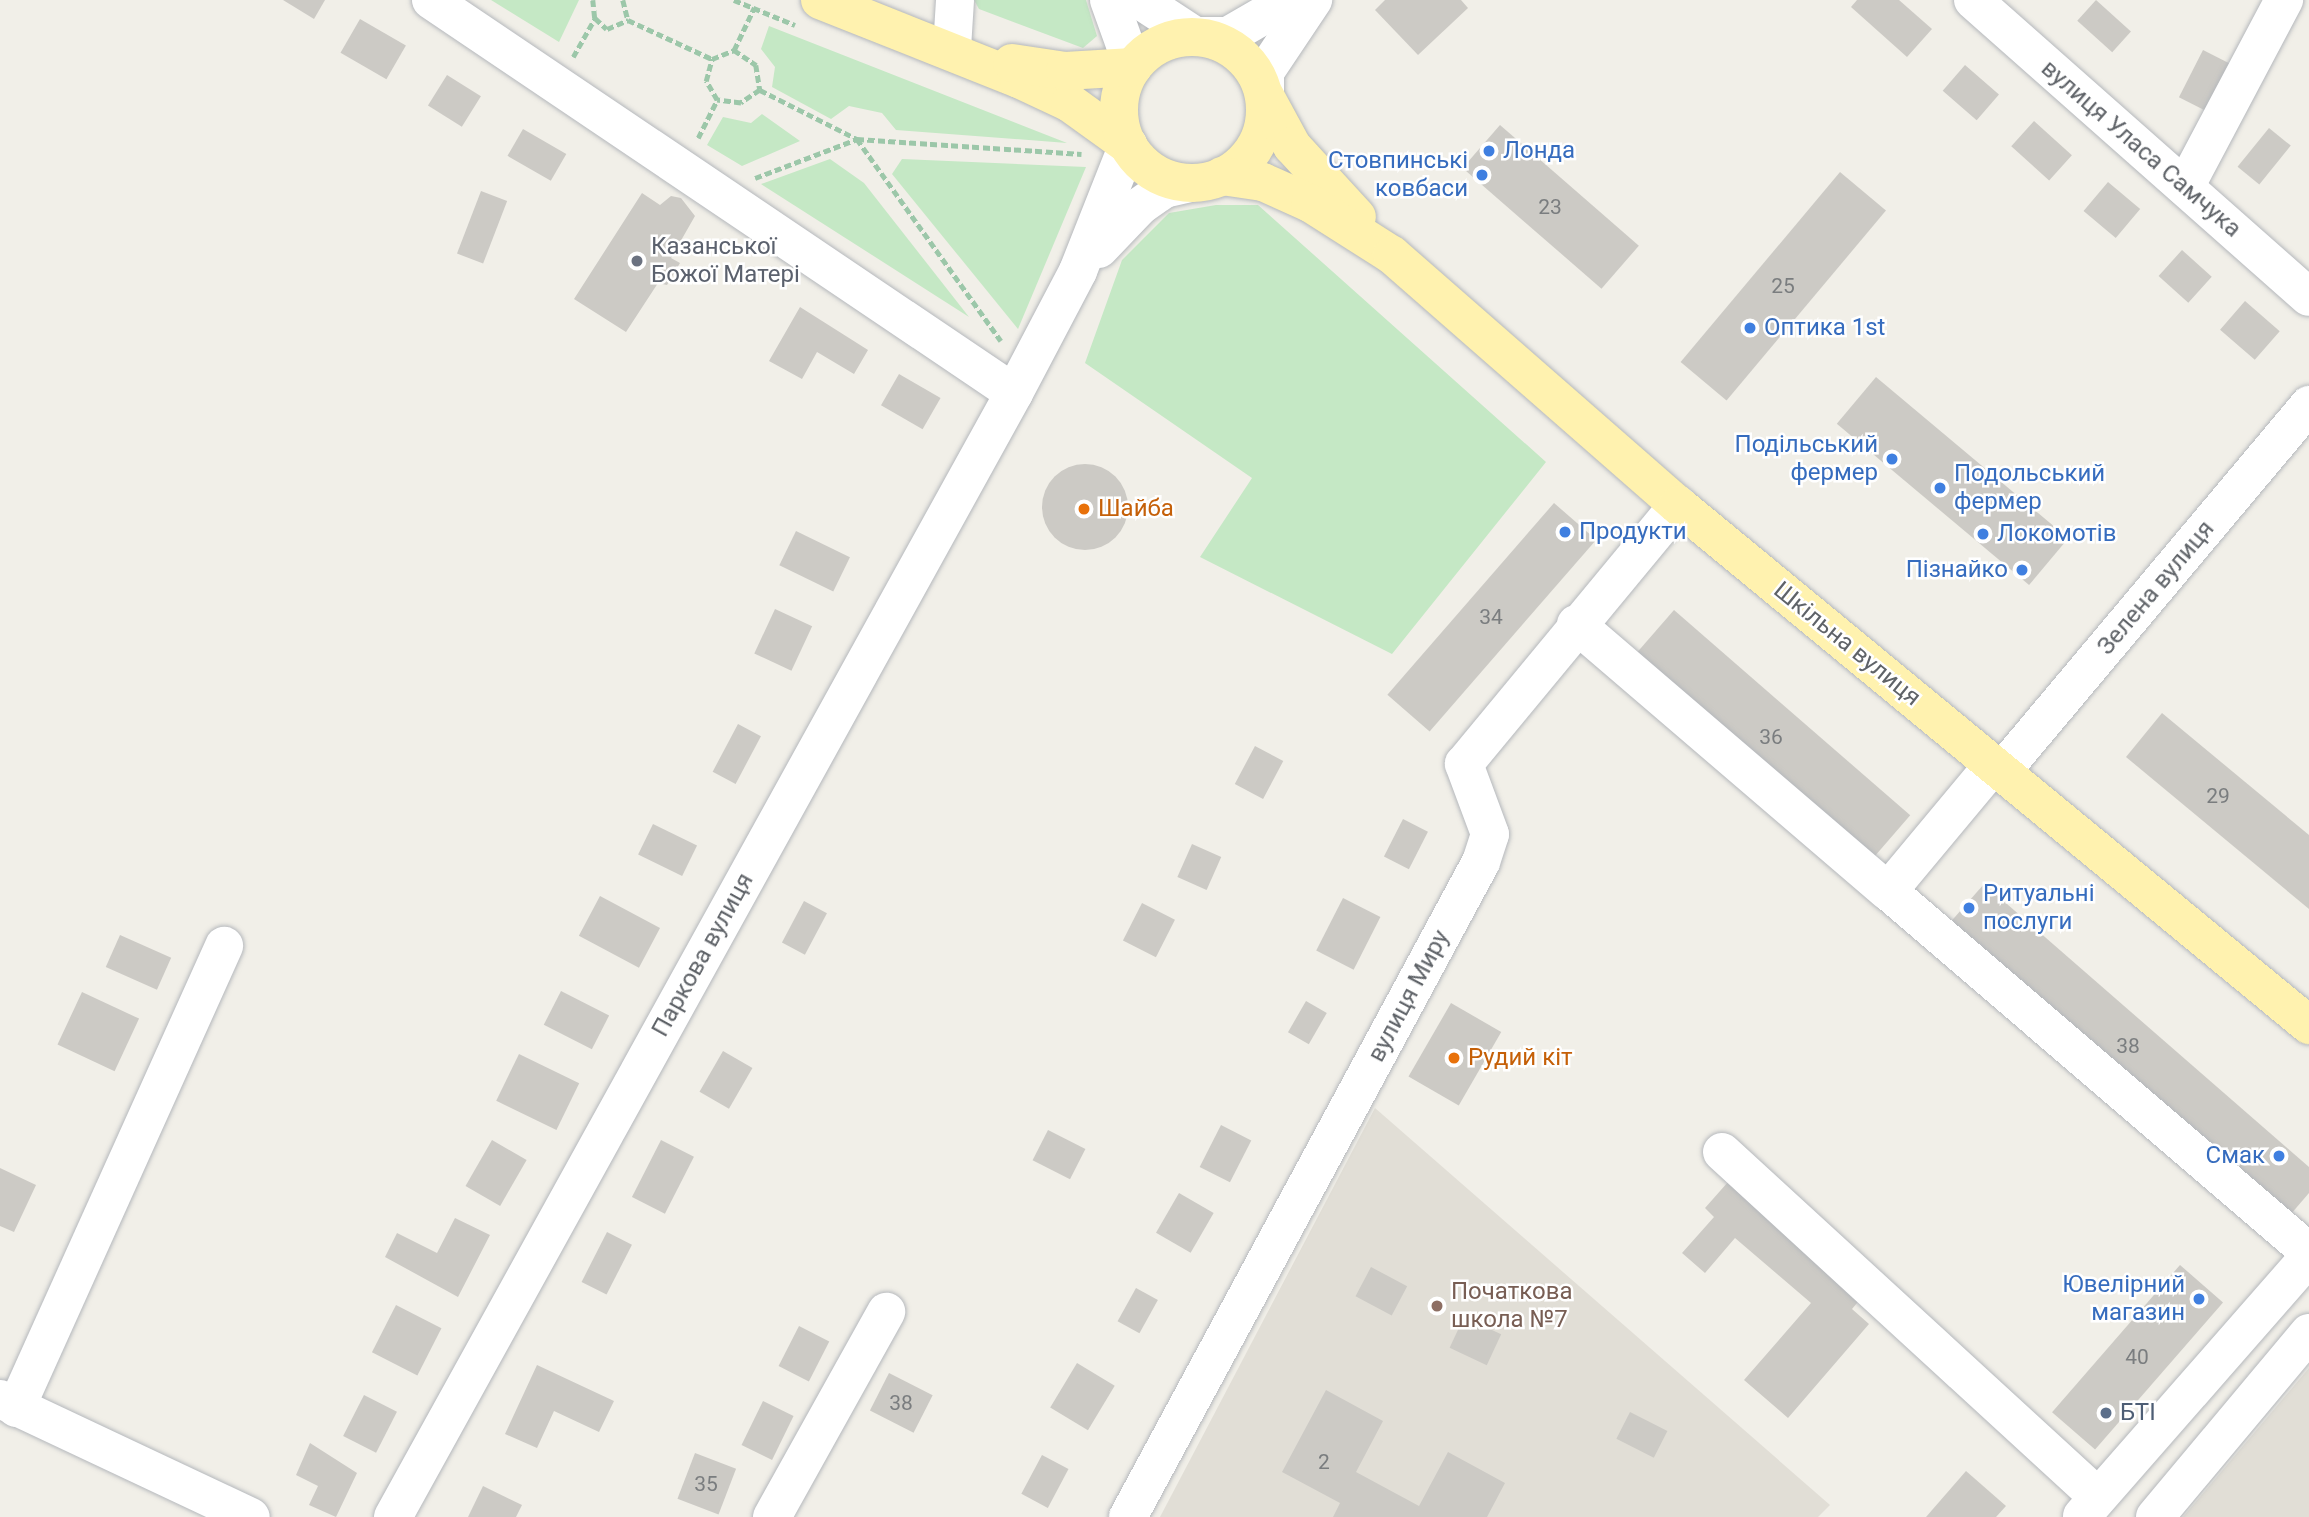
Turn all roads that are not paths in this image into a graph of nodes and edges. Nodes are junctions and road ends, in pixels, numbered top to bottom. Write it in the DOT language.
graph roads {
  1 [pos="431,0"];
  2 [pos="861,0"];
  3 [pos="955,0"];
  4 [pos="1109,0"];
  5 [pos="1140,0"];
  6 [pos="1290,0"];
  7 [pos="1312,0"];
  8 [pos="1973,0"];
  9 [pos="2284,0"];
  10 [pos="816,10"];
  11 [pos="1195,36"];
  12 [pos="957,50"];
  13 [pos="1133,67"];
  14 [pos="1265,96"];
  15 [pos="1128,145"];
  16 [pos="1206,180"];
  17 [pos="2185,187"];
  18 [pos="1392,255"];
  19 [pos="1078,271"];
  20 [pos="2309,297"];
  21 [pos="1014,393"];
  22 [pos="2309,405"];
  23 [pos="1678,505"];
  24 [pos="1576,624"];
  25 [pos="1998,767"];
  26 [pos="1888,891"];
  27 [pos="224,946"];
  28 [pos="2309,1025"];
  29 [pos="1722,1152"];
  30 [pos="2309,1255"];
  31 [pos="886,1312"];
  32 [pos="2309,1334"];
  33 [pos="8,1404"];
  34 [pos="2100,1495"];
  35 [pos="2160,1511"];
  36 [pos="251,1517"];
  37 [pos="393,1517"];
  38 [pos="772,1517"];
  39 [pos="1128,1517"];
  1 -- 21 [label="street"];
  2 -- 10 [label="street"];
  3 -- 12 [label="street"];
  4 -- 13 [label="street"];
  5 -- 11 [label="street"];
  6 -- 11 [label="street"];
  7 -- 14 [label="street"];
  8 -- 17 [label="street, вулиця Уласа Самчука"];
  9 -- 17 [label="street"];
  10 -- 12 [label="main road"];
  11 -- 13 [label="main road"];
  11 -- 14 [label="main road"];
  12 -- 13 [label="main road"];
  12 -- 15 [label="main road"];
  13 -- 15 [label="main road"];
  14 -- 16 [label="main road"];
  14 -- 18 [label="main road, Шкільна вулиця"];
  15 -- 16 [label="main road"];
  15 -- 19 [label="street"];
  16 -- 18 [label="main road, Шкільна вулиця"];
  16 -- 19 [label="street"];
  17 -- 20 [label="street, вулиця Уласа Самчука"];
  18 -- 23 [label="main road, Шкільна вулиця"];
  19 -- 21 [label="street, Паркова вулиця"];
  21 -- 37 [label="street, Паркова вулиця"];
  22 -- 25 [label="street, Зелена вулиця"];
  23 -- 24 [label="street, вулиця Миру"];
  23 -- 25 [label="main road, Шкільна вулиця"];
  24 -- 26 [label="street"];
  24 -- 39 [label="street, вулиця Миру"];
  25 -- 26 [label="street, Зелена вулиця"];
  25 -- 28 [label="main road, Шкільна вулиця"];
  26 -- 30 [label="street"];
  27 -- 33 [label="street"];
  29 -- 34 [label="street"];
  30 -- 34 [label="street"];
  31 -- 38 [label="street"];
  32 -- 35 [label="street"];
  33 -- 36 [label="street"];
  34 -- 35 [label="street"];
}
